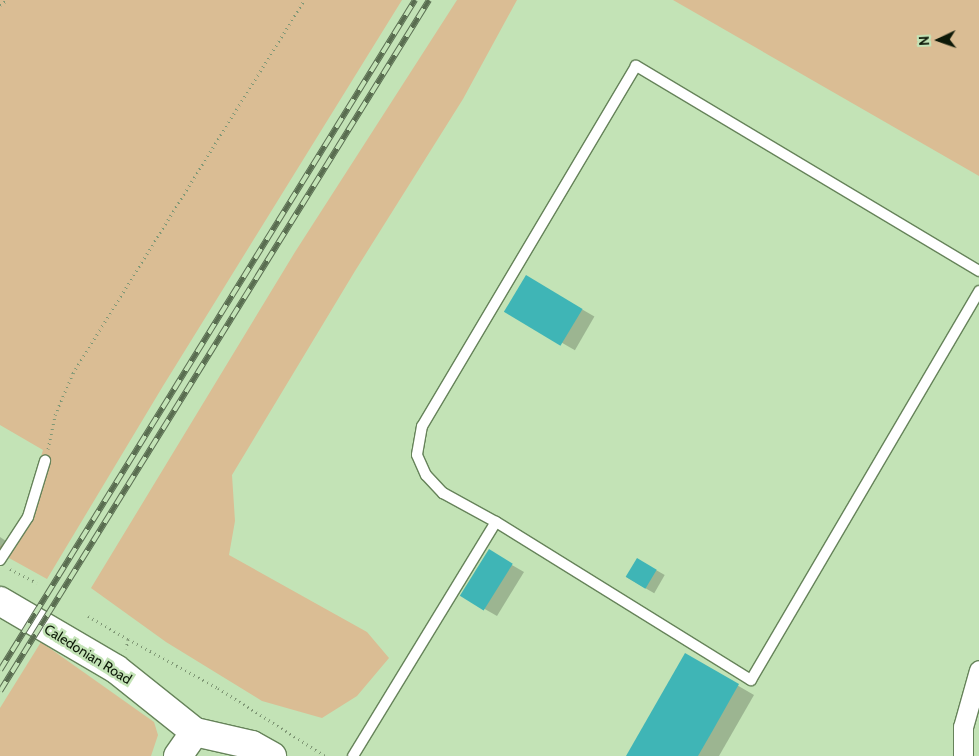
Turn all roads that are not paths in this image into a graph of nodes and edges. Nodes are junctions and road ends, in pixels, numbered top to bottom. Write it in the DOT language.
graph roads {
  1 [pos="979,271"];
  2 [pos="979,291"];
  3 [pos="45,462"];
  4 [pos="496,522"];
  5 [pos="4,564"];
  6 [pos="0,601"];
  7 [pos="979,670"];
  8 [pos="976,689"];
  9 [pos="195,732"];
  10 [pos="178,756"];
  11 [pos="272,756"];
  12 [pos="353,756"];
  13 [pos="963,756"];
  1 -- 4 [label="lane"];
  2 -- 4 [label="lane"];
  3 -- 5 [label="lane"];
  4 -- 12 [label="lane"];
  6 -- 9 [label="main road, Caledonian Road"];
  7 -- 8 [label="street"];
  8 -- 13 [label="street"];
  9 -- 10 [label="main road"];
  9 -- 11 [label="main road"];
}
